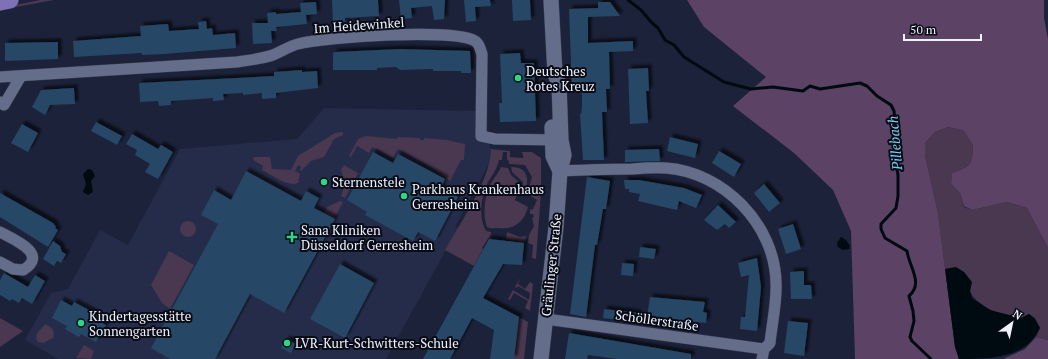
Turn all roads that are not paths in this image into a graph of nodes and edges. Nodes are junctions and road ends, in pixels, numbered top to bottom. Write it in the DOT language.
graph roads {
  1 [pos="10,0"];
  2 [pos="551,0"];
  3 [pos="0,2"];
  4 [pos="21,76"];
  5 [pos="0,77"];
  6 [pos="0,102"];
  7 [pos="557,140"];
  8 [pos="560,171"];
  9 [pos="0,232"];
  10 [pos="0,262"];
  11 [pos="546,319"];
  12 [pos="763,354"];
  13 [pos="541,359"];
  1 -- 3 [label="main road"];
  2 -- 7 [label="main road, Gräulinger Straße"];
  4 -- 5 [label="street, Im Heidewinkel"];
  4 -- 6 [label="street"];
  4 -- 7 [label="street, Im Heidewinkel"];
  7 -- 8 [label="main road, Gräulinger Straße"];
  8 -- 11 [label="main road, Gräulinger Straße"];
  8 -- 12 [label="street"];
  9 -- 10 [label="street"];
  11 -- 12 [label="street, Schöllerstraße"];
  11 -- 13 [label="main road, Gräulinger Straße"];
}
